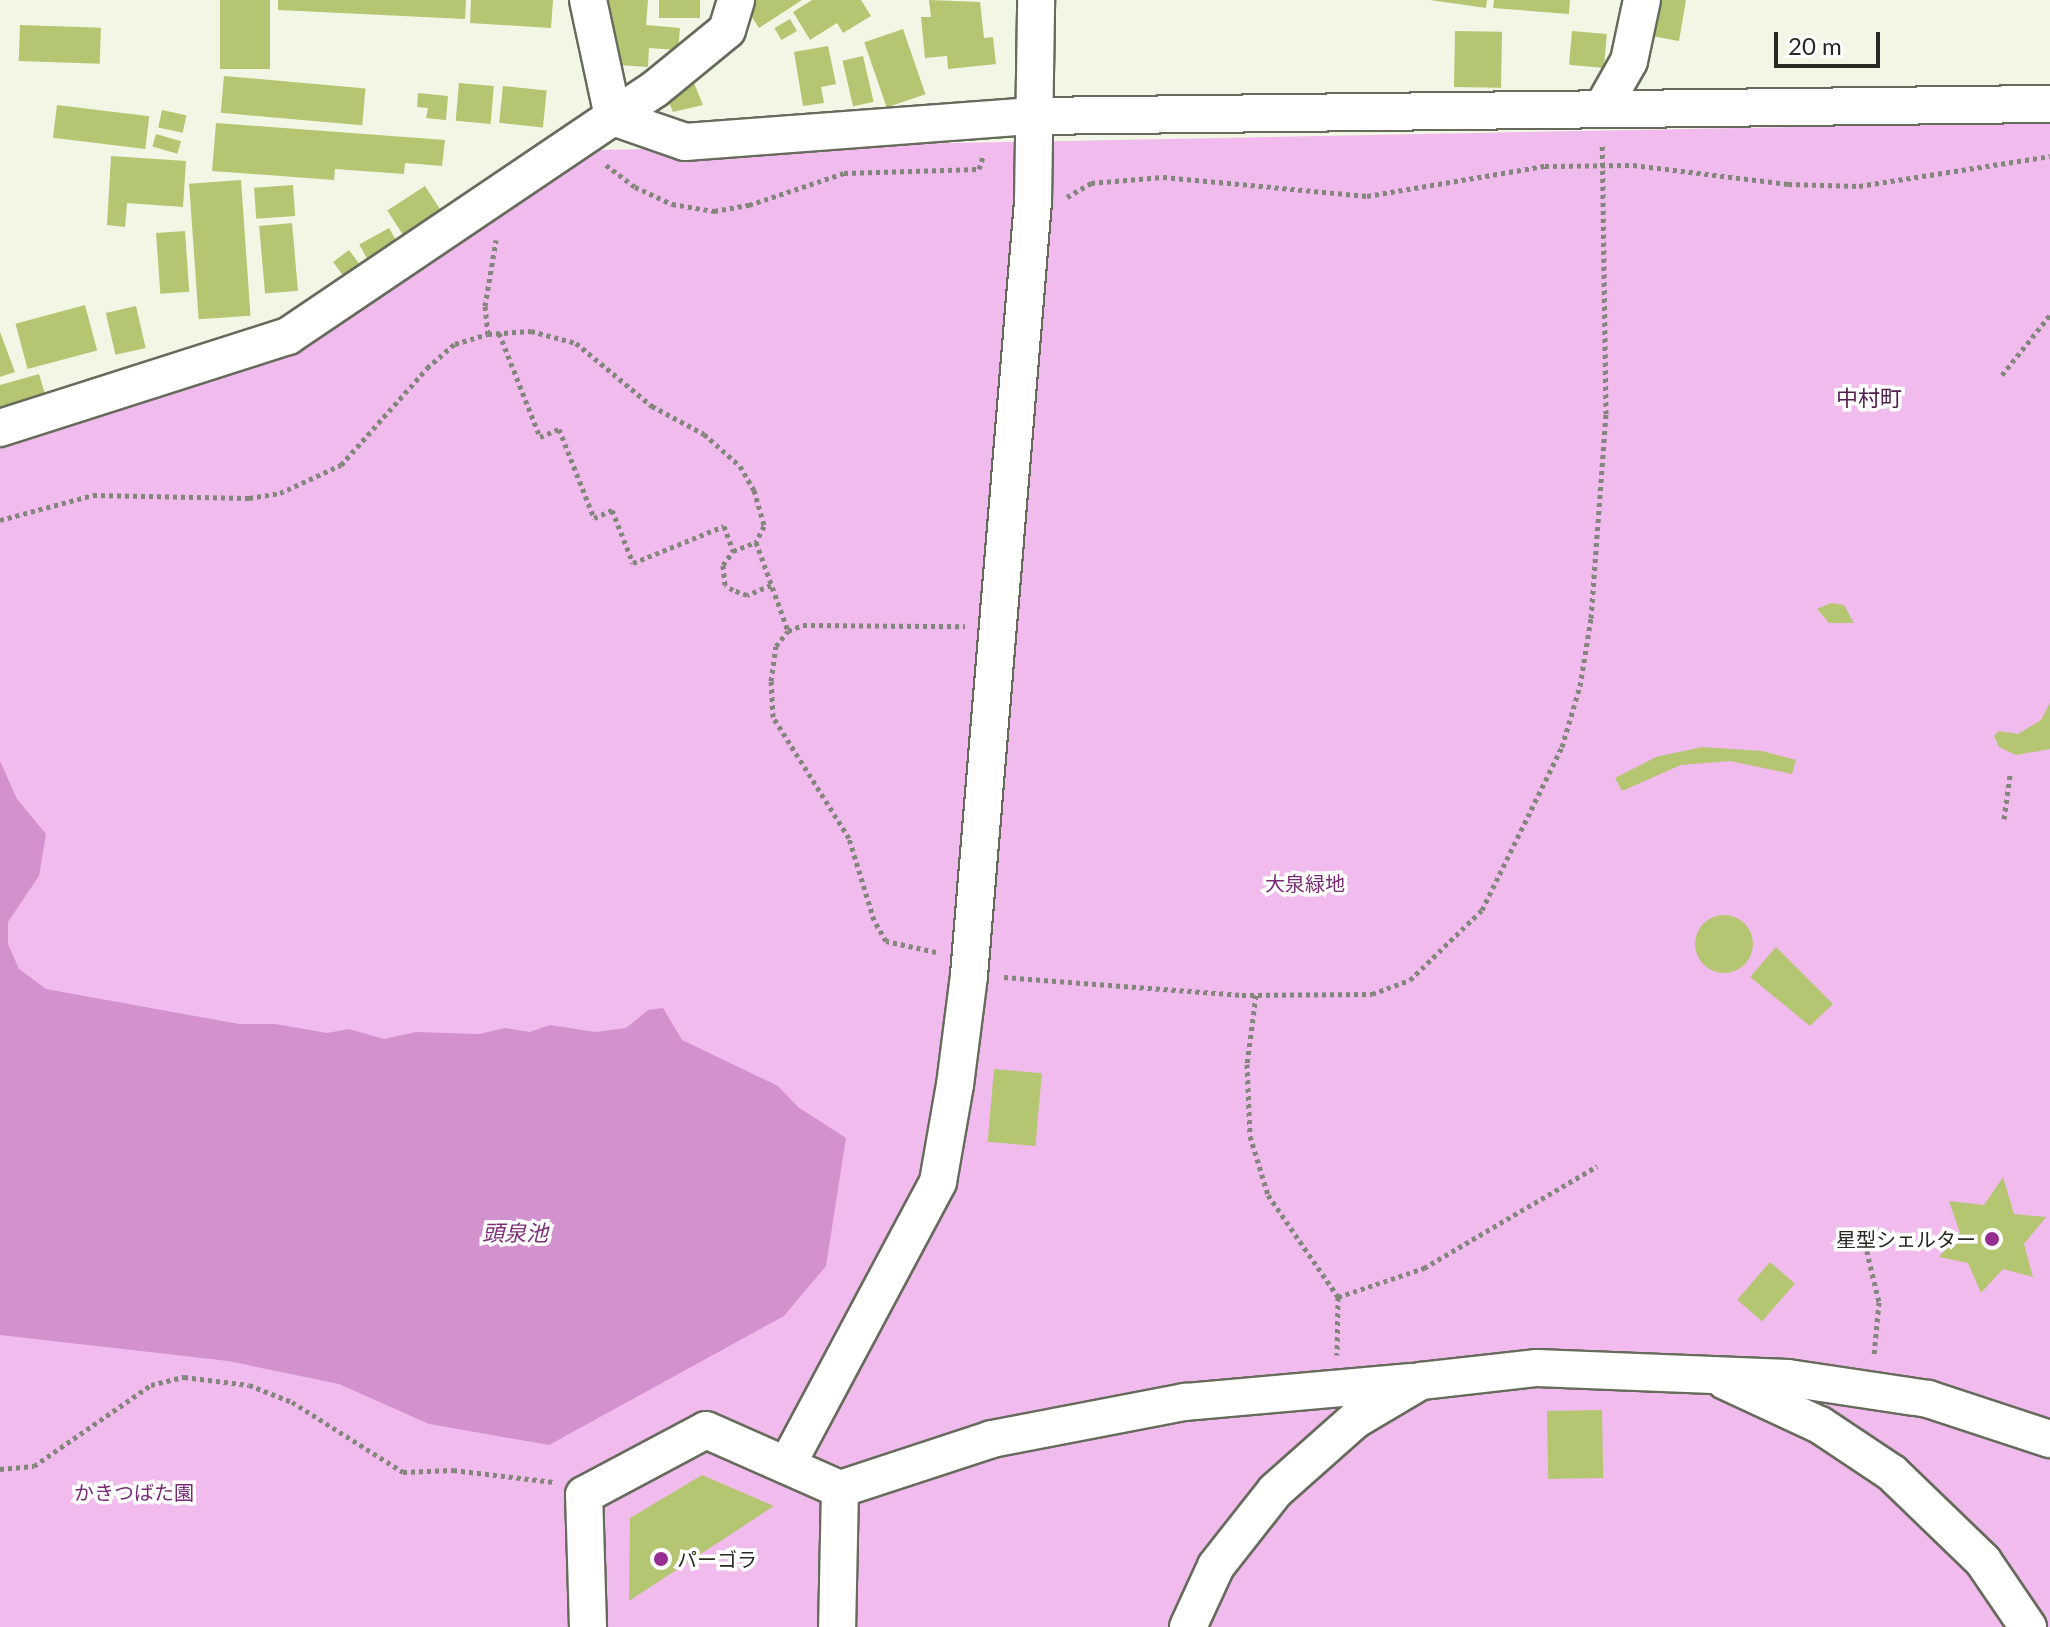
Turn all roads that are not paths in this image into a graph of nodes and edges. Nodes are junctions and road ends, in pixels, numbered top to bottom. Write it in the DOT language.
graph roads {
  1 [pos="588,0"];
  2 [pos="736,0"];
  3 [pos="1036,0"];
  4 [pos="1642,0"];
  5 [pos="2050,104"];
  6 [pos="1603,107"];
  7 [pos="1033,116"];
  8 [pos="613,117"];
  9 [pos="0,428"];
  10 [pos="1708,1373"];
  11 [pos="1421,1381"];
  12 [pos="2050,1439"];
  13 [pos="787,1465"];
  14 [pos="840,1489"];
  15 [pos="588,1627"];
  16 [pos="837,1627"];
  17 [pos="1188,1627"];
  18 [pos="2028,1627"];
  1 -- 8 [label="street"];
  2 -- 8 [label="street"];
  3 -- 7 [label="street"];
  4 -- 6 [label="street"];
  5 -- 6 [label="street"];
  6 -- 7 [label="street"];
  7 -- 8 [label="street"];
  7 -- 13 [label="street"];
  8 -- 9 [label="street"];
  10 -- 11 [label="street"];
  10 -- 12 [label="street"];
  10 -- 18 [label="street"];
  11 -- 14 [label="street"];
  11 -- 17 [label="street"];
  13 -- 14 [label="street"];
  13 -- 15 [label="street"];
  14 -- 16 [label="street"];
}
